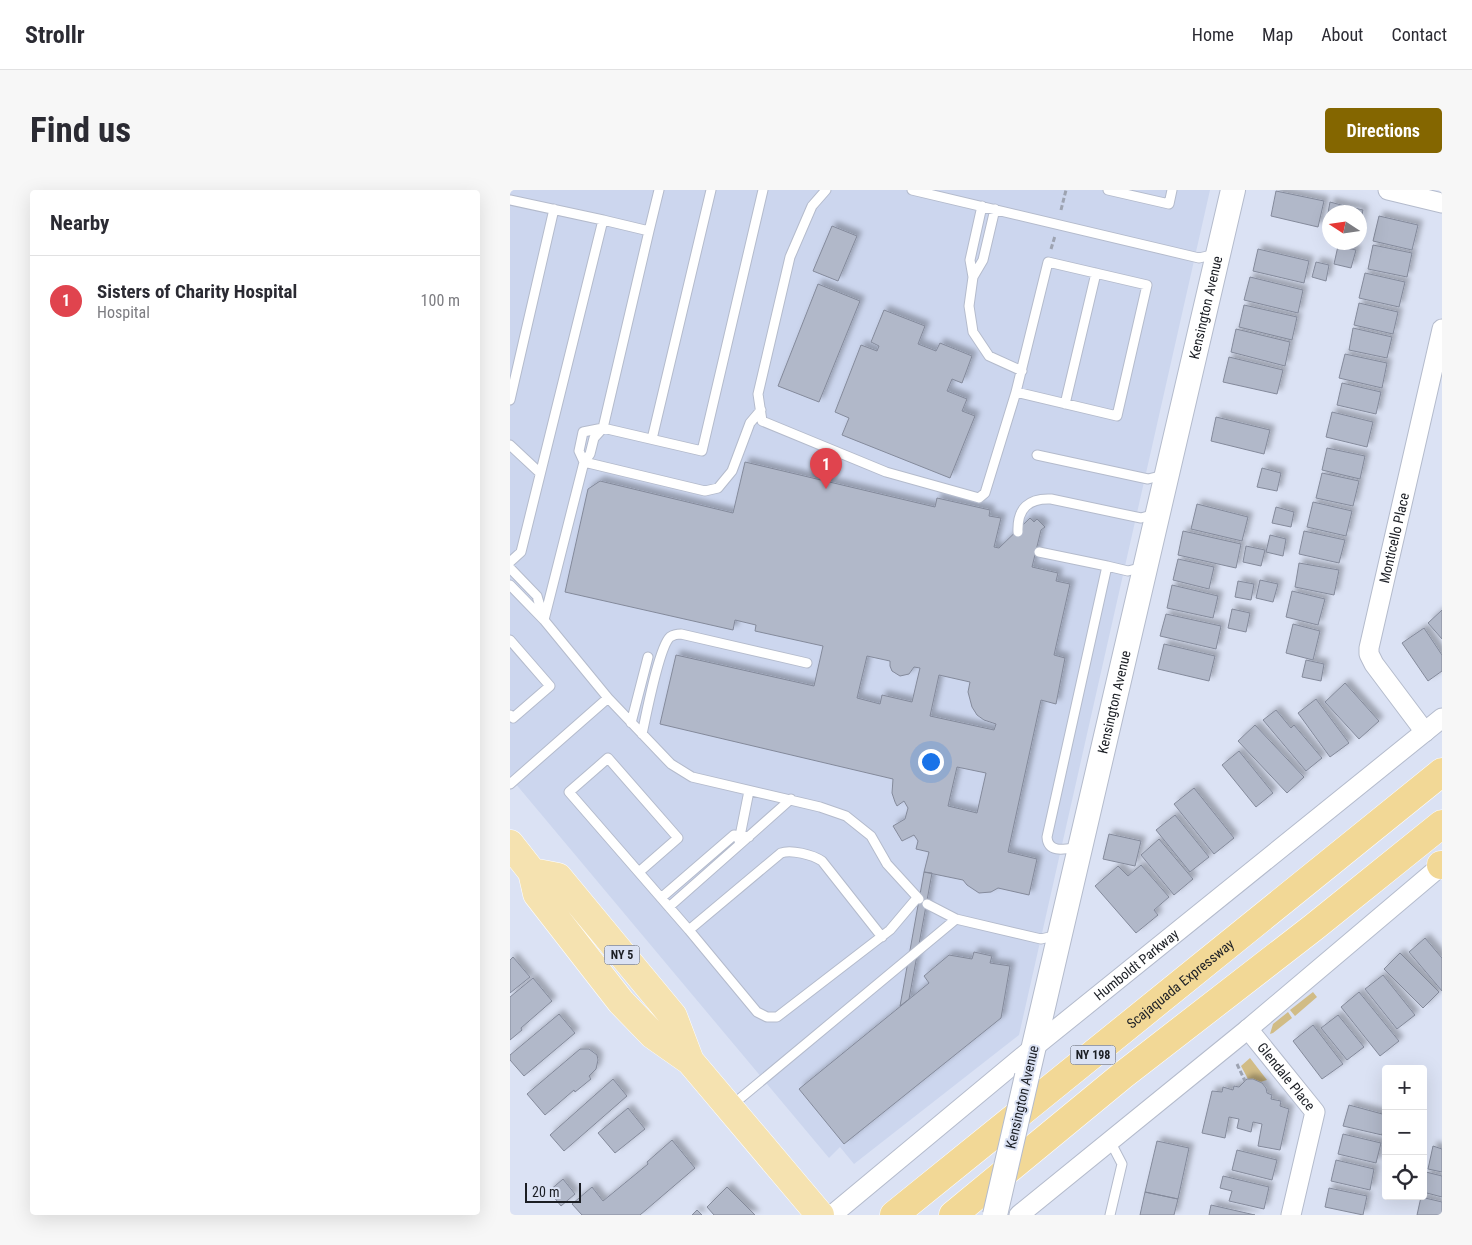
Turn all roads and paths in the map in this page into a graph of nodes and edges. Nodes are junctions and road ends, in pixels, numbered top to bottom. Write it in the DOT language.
graph roads {
  1 [pos="659,190"];
  2 [pos="711,190"];
  3 [pos="763,190"];
  4 [pos="826,190"];
  5 [pos="912,190"];
  6 [pos="1066,190"];
  7 [pos="1108,190"];
  8 [pos="1172,190"];
  9 [pos="1233,190"];
  10 [pos="1388,190"];
  11 [pos="819,194"];
  12 [pos="510,200"];
  13 [pos="1442,203"];
  14 [pos="982,206"];
  15 [pos="995,209"];
  16 [pos="554,210"];
  17 [pos="1061,210"];
  18 [pos="603,220"];
  19 [pos="649,231"];
  20 [pos="1055,235"];
  21 [pos="1218,254"];
  22 [pos="1049,258"];
  23 [pos="1096,273"];
  24 [pos="973,277"];
  25 [pos="1442,329"];
  26 [pos="1022,371"];
  27 [pos="1016,392"];
  28 [pos="510,400"];
  29 [pos="1065,404"];
  30 [pos="761,410"];
  31 [pos="603,428"];
  32 [pos="652,439"];
  33 [pos="510,445"];
  34 [pos="1037,455"];
  35 [pos="584,462"];
  36 [pos="540,474"];
  37 [pos="1167,475"];
  38 [pos="1158,514"];
  39 [pos="1018,532"];
  40 [pos="1039,552"];
  41 [pos="510,562"];
  42 [pos="1107,566"];
  43 [pos="1146,566"];
  44 [pos="510,568"];
  45 [pos="510,585"];
  46 [pos="544,620"];
  47 [pos="510,640"];
  48 [pos="648,657"];
  49 [pos="807,663"];
  50 [pos="608,698"];
  51 [pos="510,715"];
  52 [pos="1442,718"];
  53 [pos="631,723"];
  54 [pos="1425,732"];
  55 [pos="642,734"];
  56 [pos="1442,772"];
  57 [pos="510,784"];
  58 [pos="749,791"];
  59 [pos="791,799"];
  60 [pos="1442,824"];
  61 [pos="744,836"];
  62 [pos="510,844"];
  63 [pos="1080,846"];
  64 [pos="1442,865"];
  65 [pos="639,872"];
  66 [pos="661,898"];
  67 [pos="927,904"];
  68 [pos="669,907"];
  69 [pos="956,919"];
  70 [pos="689,930"];
  71 [pos="1060,935"];
  72 [pos="882,937"];
  73 [pos="1248,1029"];
  74 [pos="1033,1048"];
  75 [pos="1237,1064"];
  76 [pos="1245,1081"];
  77 [pos="729,1107"];
  78 [pos="1110,1142"];
  79 [pos="820,1215"];
  80 [pos="832,1215"];
  81 [pos="894,1215"];
  82 [pos="953,1215"];
  83 [pos="995,1215"];
  84 [pos="1019,1215"];
  85 [pos="1110,1215"];
  86 [pos="1291,1215"];
  1 -- 19 [label="lane"];
  2 -- 32 [label="lane"];
  3 -- 32 [label="lane"];
  4 -- 11 [label="lane"];
  5 -- 14 [label="lane"];
  6 -- 17 [label="path"];
  7 -- 8 [label="lane"];
  9 -- 21 [label="street, Kensington Avenue"];
  10 -- 13 [label="street"];
  11 -- 30 [label="lane"];
  12 -- 16 [label="lane"];
  14 -- 15 [label="lane"];
  14 -- 24 [label="lane"];
  15 -- 21 [label="lane"];
  15 -- 24 [label="lane"];
  16 -- 18 [label="lane"];
  16 -- 28 [label="lane"];
  18 -- 19 [label="lane"];
  18 -- 36 [label="lane"];
  19 -- 31 [label="lane"];
  20 -- 22 [label="path"];
  21 -- 37 [label="street, Kensington Avenue"];
  23 -- 26 [label="lane"];
  23 -- 29 [label="lane"];
  23 -- 29 [label="lane"];
  24 -- 26 [label="lane"];
  25 -- 54 [label="street, Monticello Place"];
  26 -- 27 [label="lane"];
  27 -- 29 [label="lane"];
  27 -- 30 [label="lane"];
  30 -- 35 [label="lane"];
  31 -- 32 [label="lane"];
  31 -- 35 [label="lane"];
  33 -- 36 [label="lane"];
  34 -- 37 [label="lane"];
  35 -- 46 [label="lane"];
  36 -- 41 [label="lane"];
  37 -- 38 [label="street, Kensington Avenue"];
  38 -- 39 [label="lane"];
  38 -- 43 [label="street, Kensington Avenue"];
  40 -- 42 [label="lane"];
  42 -- 43 [label="lane"];
  42 -- 63 [label="lane"];
  43 -- 63 [label="street, Kensington Avenue"];
  44 -- 46 [label="lane"];
  45 -- 46 [label="lane"];
  46 -- 50 [label="lane"];
  47 -- 51 [label="lane"];
  48 -- 53 [label="lane"];
  49 -- 55 [label="lane"];
  50 -- 53 [label="lane"];
  50 -- 57 [label="lane"];
  52 -- 54 [label="street, Humboldt Parkway"];
  53 -- 55 [label="lane"];
  54 -- 74 [label="street, Humboldt Parkway"];
  55 -- 58 [label="lane"];
  56 -- 81 [label="highway, Scajaquada Expressway / NY 198"];
  58 -- 59 [label="lane"];
  58 -- 61 [label="lane"];
  59 -- 61 [label="lane"];
  59 -- 72 [label="lane"];
  60 -- 82 [label="highway, NY 198"];
  61 -- 66 [label="lane"];
  61 -- 68 [label="lane"];
  62 -- 77 [label="main road, NY 5"];
  63 -- 71 [label="street, Kensington Avenue"];
  64 -- 73 [label="street"];
  65 -- 65 [label="lane"];
  65 -- 66 [label="lane"];
  66 -- 68 [label="lane"];
  67 -- 69 [label="lane"];
  68 -- 70 [label="lane"];
  69 -- 71 [label="lane"];
  69 -- 77 [label="lane"];
  70 -- 72 [label="lane"];
  70 -- 72 [label="lane"];
  71 -- 74 [label="street, Kensington Avenue"];
  73 -- 78 [label="street"];
  73 -- 86 [label="street, Glendale Place"];
  74 -- 80 [label="street, Humboldt Parkway"];
  74 -- 83 [label="street, Kensington Avenue, bridge"];
  75 -- 76 [label="path"];
  77 -- 79 [label="main road, NY 5"];
  78 -- 84 [label="street"];
  78 -- 85 [label="lane"];
}
